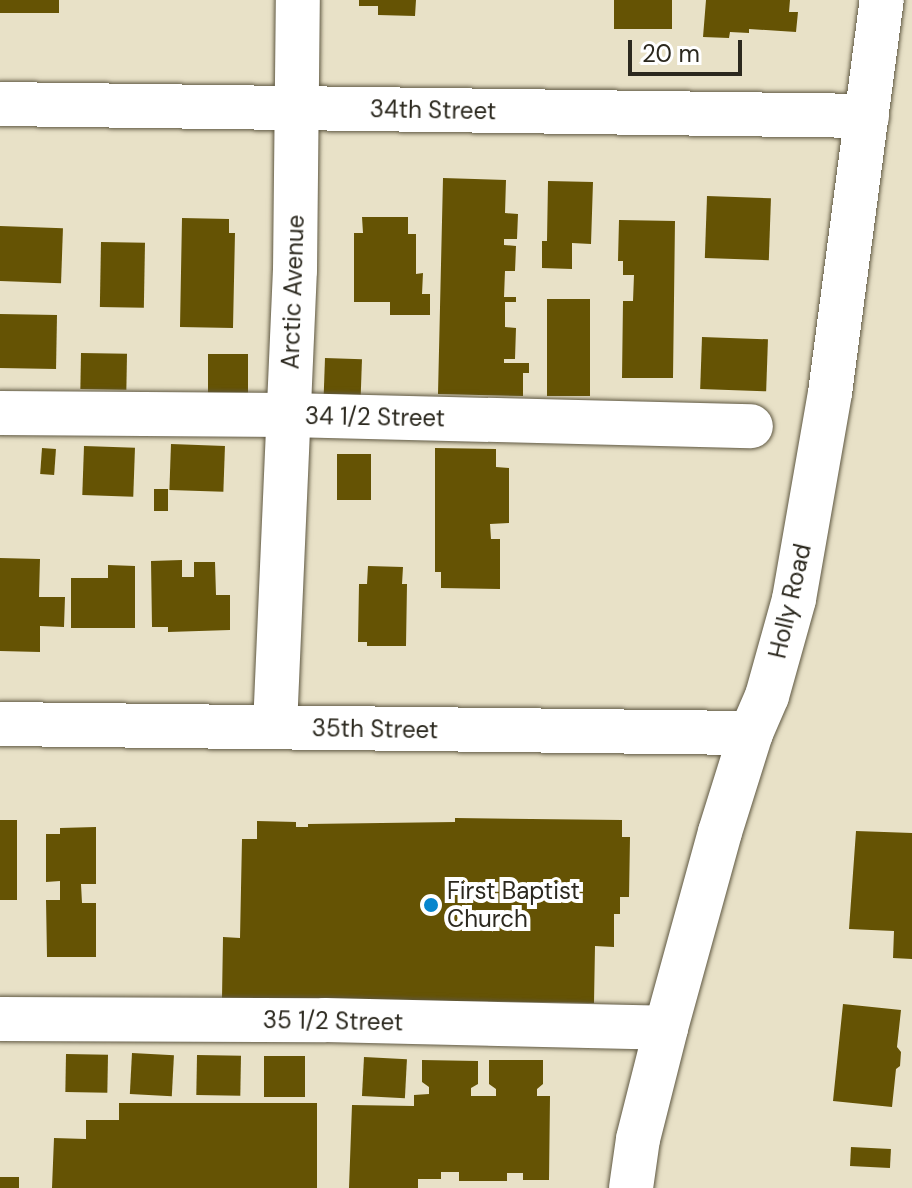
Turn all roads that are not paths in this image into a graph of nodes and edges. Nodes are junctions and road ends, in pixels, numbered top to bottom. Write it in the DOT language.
graph roads {
  1 [pos="298,0"];
  2 [pos="882,0"];
  3 [pos="0,104"];
  4 [pos="297,108"];
  5 [pos="867,116"];
  6 [pos="0,413"];
  7 [pos="288,415"];
  8 [pos="751,426"];
  9 [pos="0,724"];
  10 [pos="275,727"];
  11 [pos="751,733"];
  12 [pos="0,1019"];
  13 [pos="666,1028"];
  14 [pos="631,1188"];
  1 -- 4 [label="street, Arctic Avenue"];
  2 -- 5 [label="street, Holly Road"];
  3 -- 4 [label="street, 34th Street"];
  4 -- 5 [label="street, 34th Street"];
  4 -- 7 [label="street, Arctic Avenue"];
  5 -- 11 [label="street, Holly Road"];
  6 -- 7 [label="street, 34 1/2 Street"];
  7 -- 8 [label="street, 34 1/2 Street"];
  7 -- 10 [label="street, Arctic Avenue"];
  9 -- 10 [label="street, 35th Street"];
  10 -- 11 [label="street, 35th Street"];
  11 -- 13 [label="street, Holly Road"];
  12 -- 13 [label="street, 35 1/2 Street"];
  13 -- 14 [label="street, Holly Road"];
}
